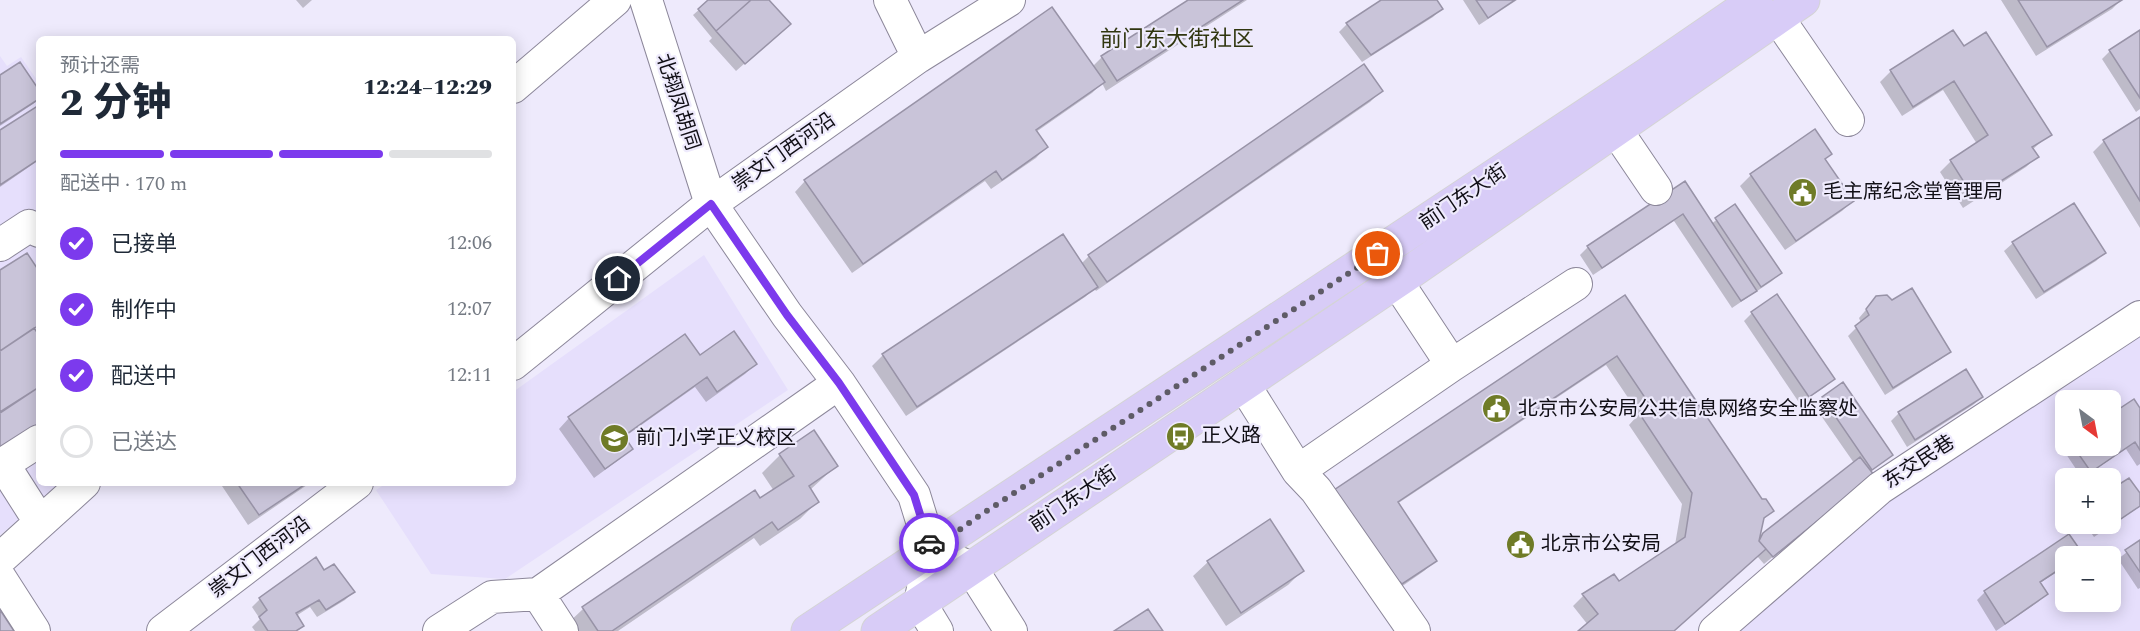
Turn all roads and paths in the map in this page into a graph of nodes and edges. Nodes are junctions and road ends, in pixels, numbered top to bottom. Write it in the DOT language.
graph roads {
  1 [pos="615,0"];
  2 [pos="646,0"];
  3 [pos="890,0"];
  4 [pos="1009,0"];
  5 [pos="1779,6"];
  6 [pos="918,57"];
  7 [pos="516,84"];
  8 [pos="1848,120"];
  9 [pos="1616,130"];
  10 [pos="1656,189"];
  11 [pos="711,204"];
  12 [pos="36,230"];
  13 [pos="1,242"];
  14 [pos="1378,254"];
  15 [pos="1397,281"];
  16 [pos="1576,284"];
  17 [pos="2140,317"];
  18 [pos="516,362"];
  19 [pos="1452,364"];
  20 [pos="839,383"];
  21 [pos="1244,385"];
  22 [pos="36,443"];
  23 [pos="1298,471"];
  24 [pos="81,486"];
  25 [pos="353,486"];
  26 [pos="40,522"];
  27 [pos="931,550"];
  28 [pos="0,559"];
  29 [pos="971,568"];
  30 [pos="0,578"];
  31 [pos="538,594"];
  32 [pos="920,603"];
  33 [pos="34,631"];
  34 [pos="163,631"];
  35 [pos="439,631"];
  36 [pos="562,631"];
  37 [pos="808,631"];
  38 [pos="878,631"];
  39 [pos="937,631"];
  40 [pos="1011,631"];
  41 [pos="1414,631"];
  42 [pos="1715,631"];
  1 -- 7 [label="street"];
  2 -- 11 [label="street, 北翔凤胡同"];
  3 -- 6 [label="street"];
  4 -- 6 [label="street, 崇文门西河沿"];
  5 -- 8 [label="street"];
  5 -- 9 [label="main road, 前门东大街"];
  5 -- 14 [label="main road, 前门东大街"];
  6 -- 11 [label="street, 崇文门西河沿"];
  9 -- 10 [label="street"];
  9 -- 15 [label="main road, 前门东大街"];
  11 -- 18 [label="street, 崇文门西河沿"];
  11 -- 20 [label="street, 北翔凤胡同"];
  12 -- 13 [label="street"];
  14 -- 15 [label="street"];
  14 -- 27 [label="main road, 前门东大街"];
  15 -- 19 [label="street"];
  15 -- 21 [label="main road, 前门东大街"];
  16 -- 19 [label="street"];
  17 -- 42 [label="street, 东交民巷"];
  19 -- 23 [label="street"];
  20 -- 27 [label="street, 北翔凤胡同"];
  20 -- 31 [label="street"];
  21 -- 23 [label="street"];
  21 -- 29 [label="main road, 前门东大街"];
  22 -- 26 [label="street"];
  23 -- 41 [label="street"];
  24 -- 26 [label="street"];
  25 -- 34 [label="street, 崇文门西河沿"];
  26 -- 28 [label="street"];
  27 -- 29 [label="street"];
  27 -- 32 [label="street"];
  27 -- 37 [label="main road, 前门东大街"];
  29 -- 32 [label="main road, 前门东大街"];
  29 -- 40 [label="street"];
  30 -- 33 [label="street"];
  31 -- 35 [label="street"];
  31 -- 36 [label="street"];
  32 -- 38 [label="main road, 前门东大街"];
  32 -- 39 [label="street"];
}
